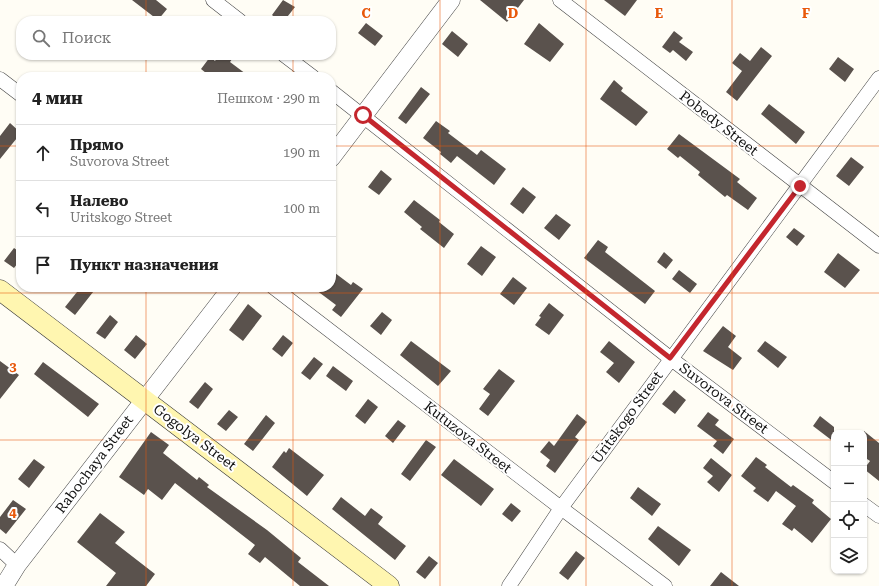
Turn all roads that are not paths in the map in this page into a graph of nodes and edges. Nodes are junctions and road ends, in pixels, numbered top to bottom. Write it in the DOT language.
graph roads {
  1 [pos="213,0"];
  2 [pos="451,0"];
  3 [pos="560,0"];
  4 [pos="234,16"];
  5 [pos="291,60"];
  6 [pos="306,72"];
  7 [pos="879,78"];
  8 [pos="0,80"];
  9 [pos="16,91"];
  10 [pos="336,95"];
  11 [pos="363,115"];
  12 [pos="336,151"];
  13 [pos="800,186"];
  14 [pos="879,246"];
  15 [pos="0,290"];
  16 [pos="228,292"];
  17 [pos="279,292"];
  18 [pos="670,358"];
  19 [pos="144,398"];
  20 [pos="831,480"];
  21 [pos="867,507"];
  22 [pos="560,508"];
  23 [pos="879,516"];
  24 [pos="0,549"];
  25 [pos="16,565"];
  26 [pos="4,586"];
  27 [pos="389,586"];
  28 [pos="509,586"];
  29 [pos="664,586"];
  1 -- 4 [label="street"];
  2 -- 11 [label="street"];
  3 -- 13 [label="street, Pobedy Street"];
  5 -- 6 [label="street"];
  7 -- 13 [label="street, Uritskogo Street"];
  8 -- 9 [label="street"];
  10 -- 11 [label="street, Suvorova Street"];
  11 -- 12 [label="street"];
  11 -- 18 [label="street, Suvorova Street"];
  13 -- 14 [label="street, Pobedy Street"];
  13 -- 18 [label="street, Uritskogo Street"];
  15 -- 19 [label="main road, Gogolya Street"];
  16 -- 19 [label="street, Rabochaya Street"];
  17 -- 22 [label="street, Kutuzova Street"];
  18 -- 20 [label="street, Suvorova Street"];
  18 -- 22 [label="street, Uritskogo Street"];
  19 -- 25 [label="street, Rabochaya Street"];
  19 -- 27 [label="main road, Gogolya Street"];
  21 -- 23 [label="street"];
  22 -- 28 [label="street, Uritskogo Street"];
  22 -- 29 [label="street, Kutuzova Street"];
  24 -- 25 [label="street"];
  25 -- 26 [label="street, Rabochaya Street"];
}
